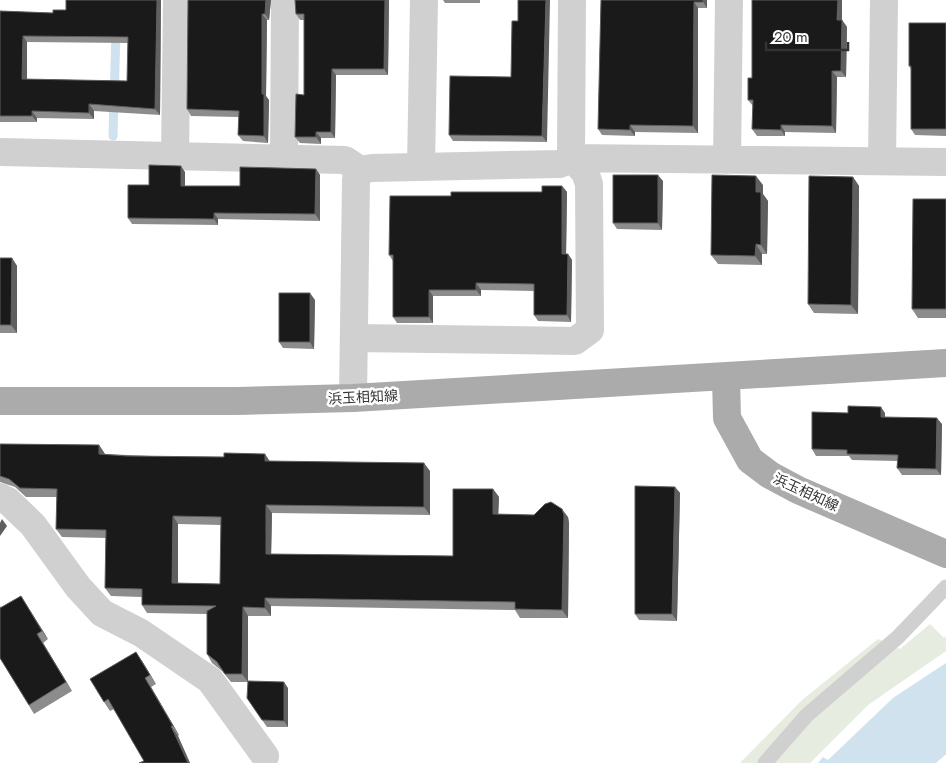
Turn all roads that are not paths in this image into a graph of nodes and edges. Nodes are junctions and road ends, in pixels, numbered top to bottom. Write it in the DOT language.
graph roads {
  1 [pos="177,0"];
  2 [pos="285,0"];
  3 [pos="424,0"];
  4 [pos="572,0"];
  5 [pos="729,0"];
  6 [pos="884,0"];
  7 [pos="0,152"];
  8 [pos="175,156"];
  9 [pos="571,158"];
  10 [pos="284,159"];
  11 [pos="727,160"];
  12 [pos="882,161"];
  13 [pos="946,162"];
  14 [pos="421,167"];
  15 [pos="360,170"];
  16 [pos="354,338"];
  17 [pos="946,363"];
  18 [pos="726,378"];
  19 [pos="353,398"];
  20 [pos="0,401"];
  21 [pos="0,497"];
  22 [pos="946,554"];
  23 [pos="946,587"];
  24 [pos="265,756"];
  25 [pos="765,763"];
  1 -- 8 [label="street"];
  2 -- 10 [label="street"];
  3 -- 14 [label="street"];
  4 -- 9 [label="street"];
  5 -- 11 [label="street"];
  6 -- 12 [label="street"];
  7 -- 8 [label="street"];
  8 -- 10 [label="street"];
  9 -- 11 [label="street"];
  9 -- 14 [label="street"];
  9 -- 16 [label="street"];
  10 -- 15 [label="street"];
  11 -- 12 [label="street"];
  12 -- 13 [label="street"];
  14 -- 15 [label="street"];
  15 -- 16 [label="street"];
  16 -- 19 [label="street"];
  17 -- 18 [label="main road, 浜玉相知線"];
  18 -- 19 [label="main road, 浜玉相知線"];
  18 -- 22 [label="main road, 浜玉相知線"];
  19 -- 20 [label="main road, 浜玉相知線"];
  21 -- 24 [label="street"];
  23 -- 25 [label="lane"];
}
